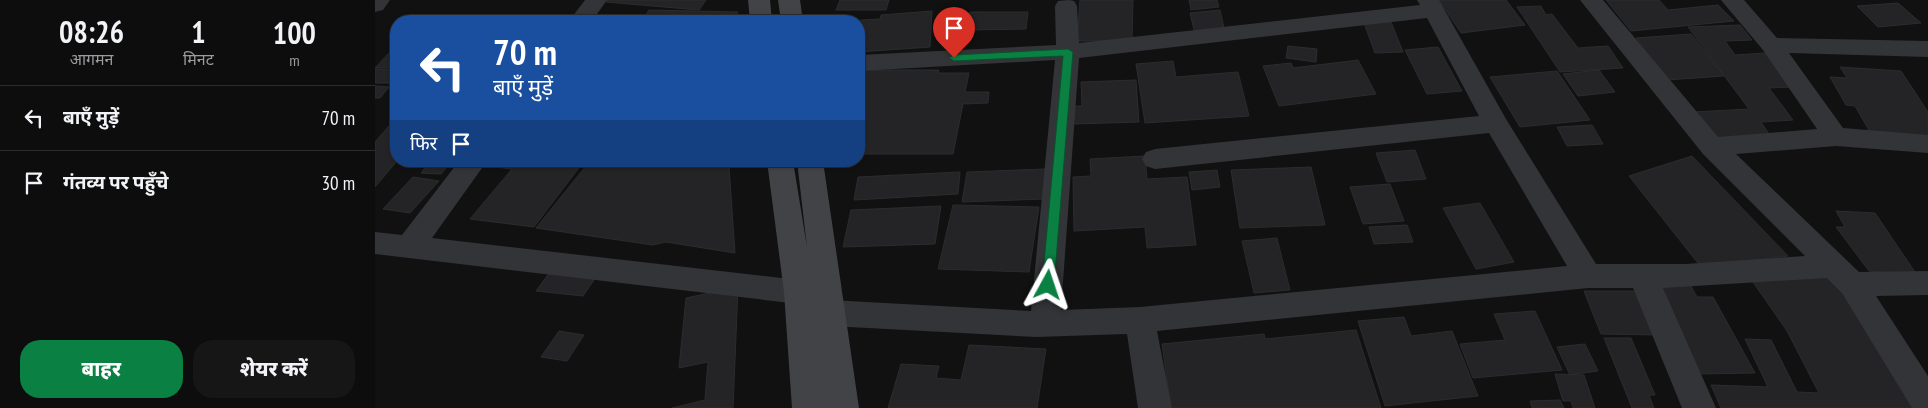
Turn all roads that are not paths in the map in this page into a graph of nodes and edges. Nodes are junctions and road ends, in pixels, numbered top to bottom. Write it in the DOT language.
graph roads {
  1 [pos="379,0"];
  2 [pos="596,0"];
  3 [pos="759,0"];
  4 [pos="789,0"];
  5 [pos="1591,0"];
  6 [pos="1732,0"];
  7 [pos="375,5"];
  8 [pos="1430,5"];
  9 [pos="1066,6"];
  10 [pos="585,15"];
  11 [pos="760,15"];
  12 [pos="791,15"];
  13 [pos="1771,45"];
  14 [pos="1928,49"];
  15 [pos="1068,52"];
  16 [pos="865,63"];
  17 [pos="1496,123"];
  18 [pos="1836,138"];
  19 [pos="1928,144"];
  20 [pos="1712,147"];
  21 [pos="1155,159"];
  22 [pos="469,167"];
  23 [pos="781,167"];
  24 [pos="811,167"];
  25 [pos="375,243"];
  26 [pos="409,247"];
  27 [pos="1843,275"];
  28 [pos="1588,276"];
  29 [pos="1643,276"];
  30 [pos="1928,283"];
  31 [pos="799,292"];
  32 [pos="830,313"];
  33 [pos="1140,320"];
  34 [pos="1045,324"];
  35 [pos="1928,405"];
  36 [pos="809,408"];
  37 [pos="842,408"];
  38 [pos="1155,408"];
  39 [pos="1699,408"];
  1 -- 7 [label="street"];
  2 -- 10 [label="street"];
  3 -- 11 [label="main road"];
  4 -- 12 [label="main road"];
  5 -- 20 [label="street"];
  6 -- 13 [label="street"];
  8 -- 15 [label="street"];
  8 -- 17 [label="street"];
  9 -- 15 [label="street"];
  13 -- 14 [label="street"];
  13 -- 18 [label="street"];
  15 -- 16 [label="street"];
  15 -- 34 [label="street"];
  17 -- 21 [label="street"];
  17 -- 28 [label="street"];
  18 -- 19 [label="street"];
  18 -- 20 [label="street"];
  20 -- 27 [label="street"];
  22 -- 26 [label="street"];
  23 -- 31 [label="main road"];
  24 -- 32 [label="main road"];
  25 -- 26 [label="street"];
  26 -- 31 [label="street"];
  27 -- 29 [label="street"];
  27 -- 30 [label="street"];
  27 -- 35 [label="street"];
  28 -- 29 [label="street"];
  28 -- 33 [label="street"];
  29 -- 39 [label="street"];
  31 -- 36 [label="main road"];
  32 -- 34 [label="street"];
  32 -- 37 [label="main road"];
  33 -- 34 [label="street"];
  33 -- 38 [label="street"];
}
